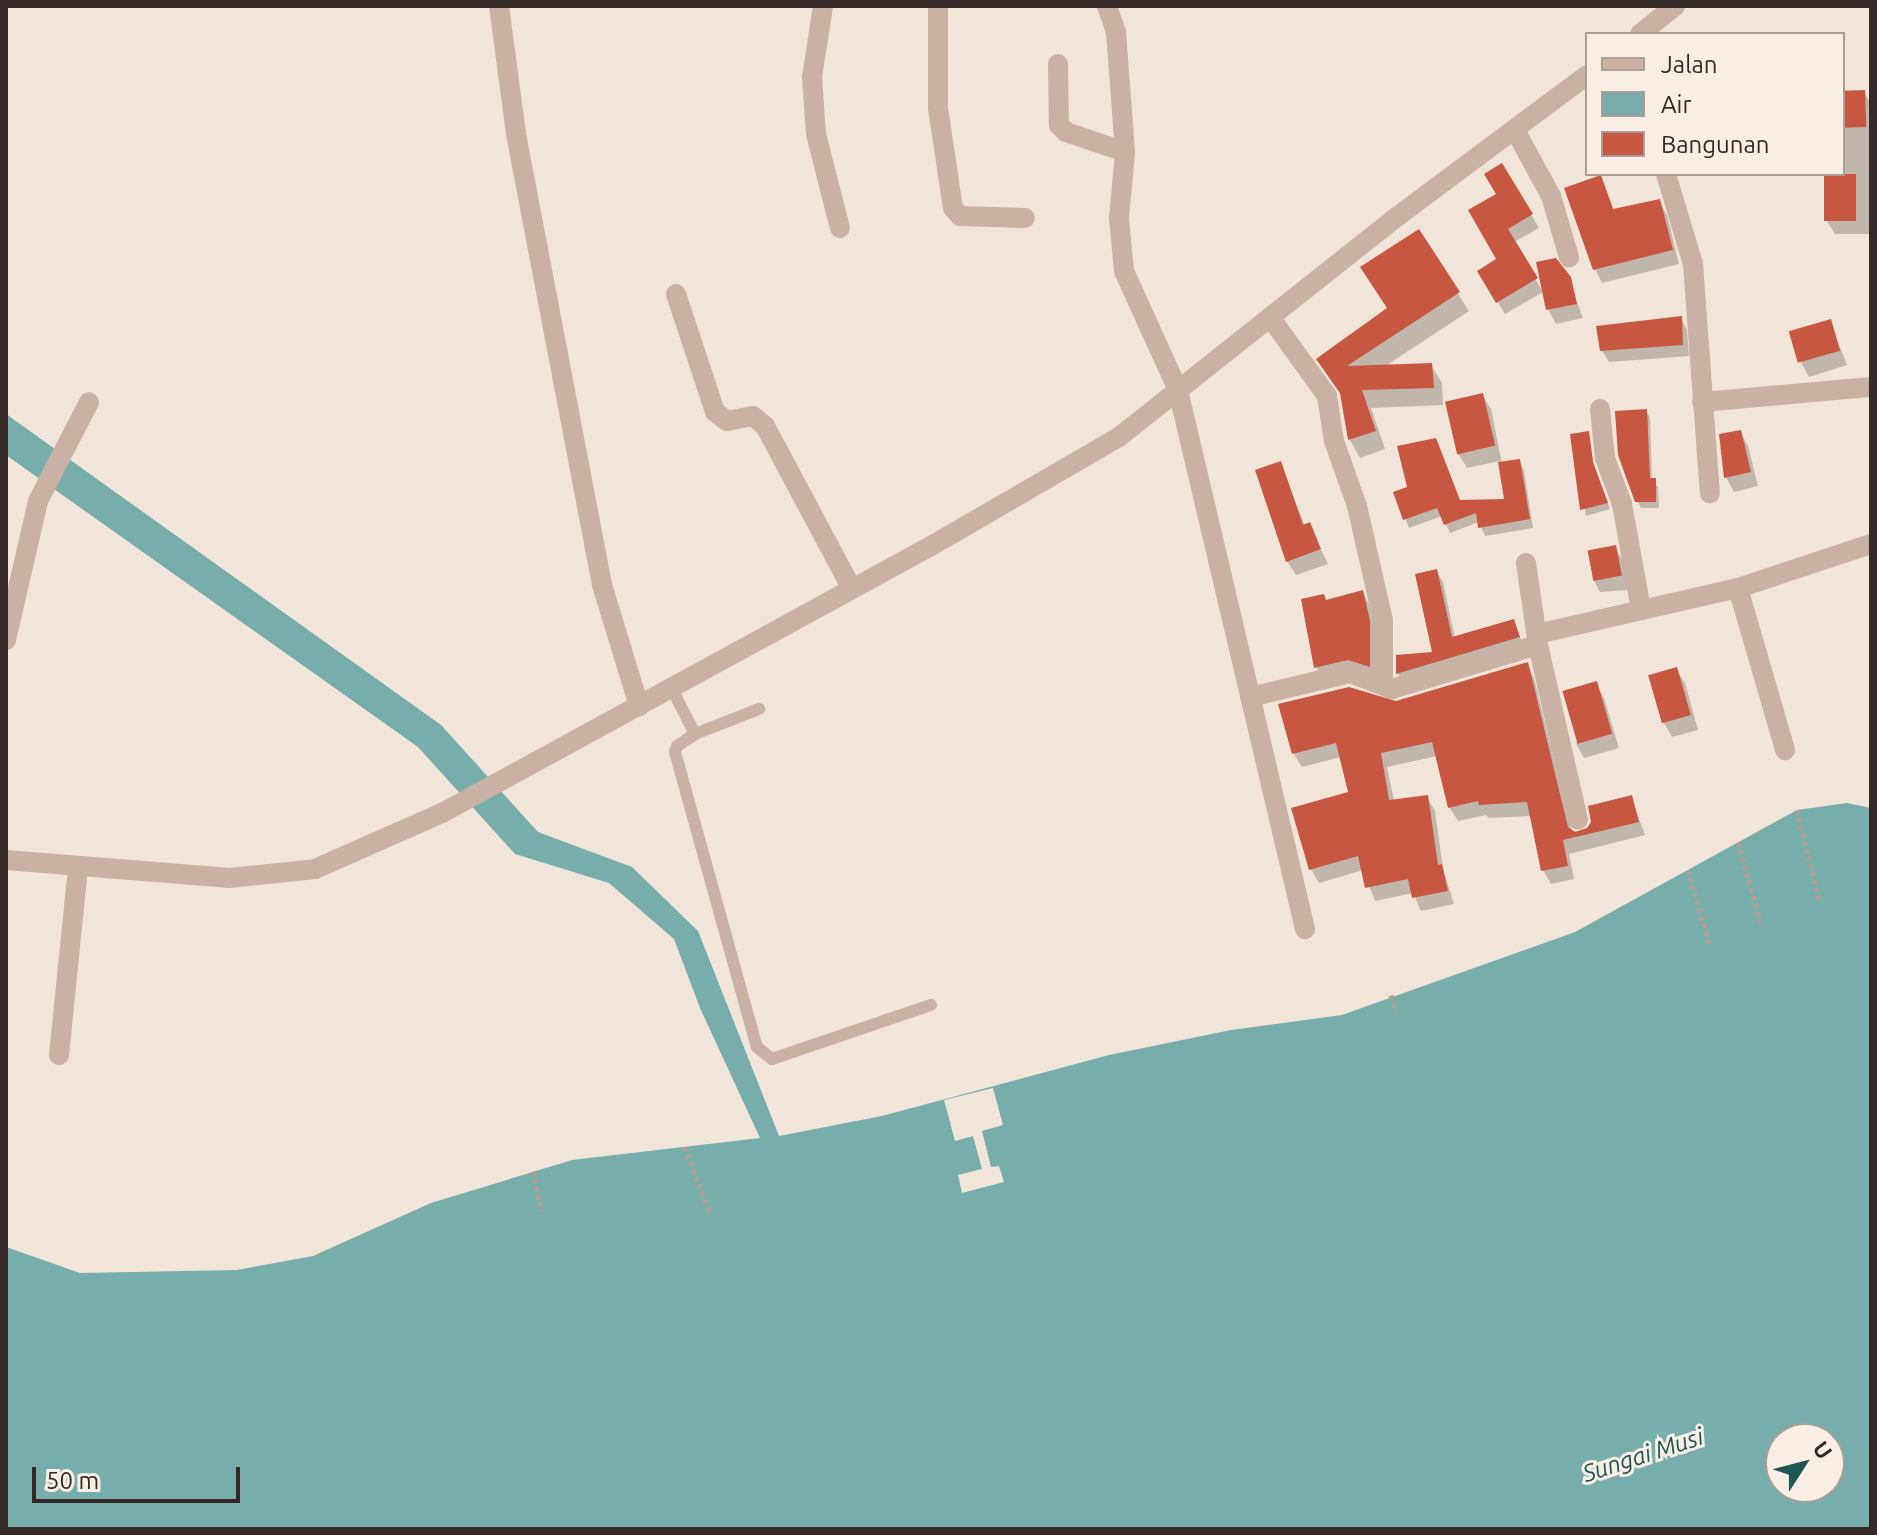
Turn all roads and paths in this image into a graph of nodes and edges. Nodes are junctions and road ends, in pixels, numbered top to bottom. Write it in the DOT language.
graph roads {
  1 [pos="499,6"];
  2 [pos="823,6"];
  3 [pos="938,6"];
  4 [pos="1107,6"];
  5 [pos="1675,6"];
  6 [pos="1642,32"];
  7 [pos="1058,64"];
  8 [pos="1585,77"];
  9 [pos="1515,130"];
  10 [pos="1125,152"];
  11 [pos="1667,176"];
  12 [pos="1025,218"];
  13 [pos="840,228"];
  14 [pos="1569,257"];
  15 [pos="676,294"];
  16 [pos="1270,317"];
  17 [pos="1871,387"];
  18 [pos="1178,390"];
  19 [pos="1701,395"];
  20 [pos="89,402"];
  21 [pos="1600,409"];
  22 [pos="1710,493"];
  23 [pos="1871,544"];
  24 [pos="1526,563"];
  25 [pos="1738,588"];
  26 [pos="852,589"];
  27 [pos="12,592"];
  28 [pos="1641,610"];
  29 [pos="6,640"];
  30 [pos="1537,640"];
  31 [pos="1383,685"];
  32 [pos="672,689"];
  33 [pos="1250,697"];
  34 [pos="639,706"];
  35 [pos="759,709"];
  36 [pos="695,734"];
  37 [pos="1785,750"];
  38 [pos="1797,810"];
  39 [pos="1578,819"];
  40 [pos="1738,842"];
  41 [pos="6,860"];
  42 [pos="78,869"];
  43 [pos="1688,870"];
  44 [pos="1820,902"];
  45 [pos="1762,927"];
  46 [pos="1305,929"];
  47 [pos="1710,946"];
  48 [pos="1391,995"];
  49 [pos="931,1005"];
  50 [pos="1397,1012"];
  51 [pos="59,1055"];
  52 [pos="684,1147"];
  53 [pos="533,1171"];
  54 [pos="541,1211"];
  55 [pos="711,1214"];
  1 -- 34 [label="street"];
  2 -- 13 [label="street"];
  3 -- 12 [label="street"];
  4 -- 10 [label="street"];
  5 -- 6 [label="street"];
  7 -- 10 [label="street"];
  8 -- 9 [label="street"];
  9 -- 14 [label="street"];
  9 -- 16 [label="street"];
  10 -- 18 [label="street"];
  11 -- 19 [label="street"];
  15 -- 26 [label="street"];
  16 -- 18 [label="street"];
  16 -- 31 [label="street"];
  17 -- 19 [label="street"];
  18 -- 26 [label="street"];
  18 -- 33 [label="street"];
  19 -- 22 [label="street"];
  20 -- 27 [label="street"];
  21 -- 28 [label="street"];
  23 -- 25 [label="street"];
  24 -- 30 [label="street"];
  25 -- 28 [label="street"];
  25 -- 37 [label="street"];
  26 -- 32 [label="street"];
  27 -- 29 [label="street"];
  28 -- 30 [label="street"];
  30 -- 31 [label="street"];
  30 -- 39 [label="street"];
  31 -- 33 [label="street"];
  32 -- 34 [label="street"];
  32 -- 36 [label="lane"];
  33 -- 46 [label="street"];
  34 -- 42 [label="street"];
  35 -- 36 [label="lane"];
  36 -- 49 [label="lane"];
  38 -- 44 [label="path"];
  40 -- 45 [label="path"];
  41 -- 42 [label="street"];
  42 -- 51 [label="street"];
  43 -- 47 [label="path"];
  48 -- 50 [label="path"];
  52 -- 55 [label="path"];
  53 -- 54 [label="path"];
}
